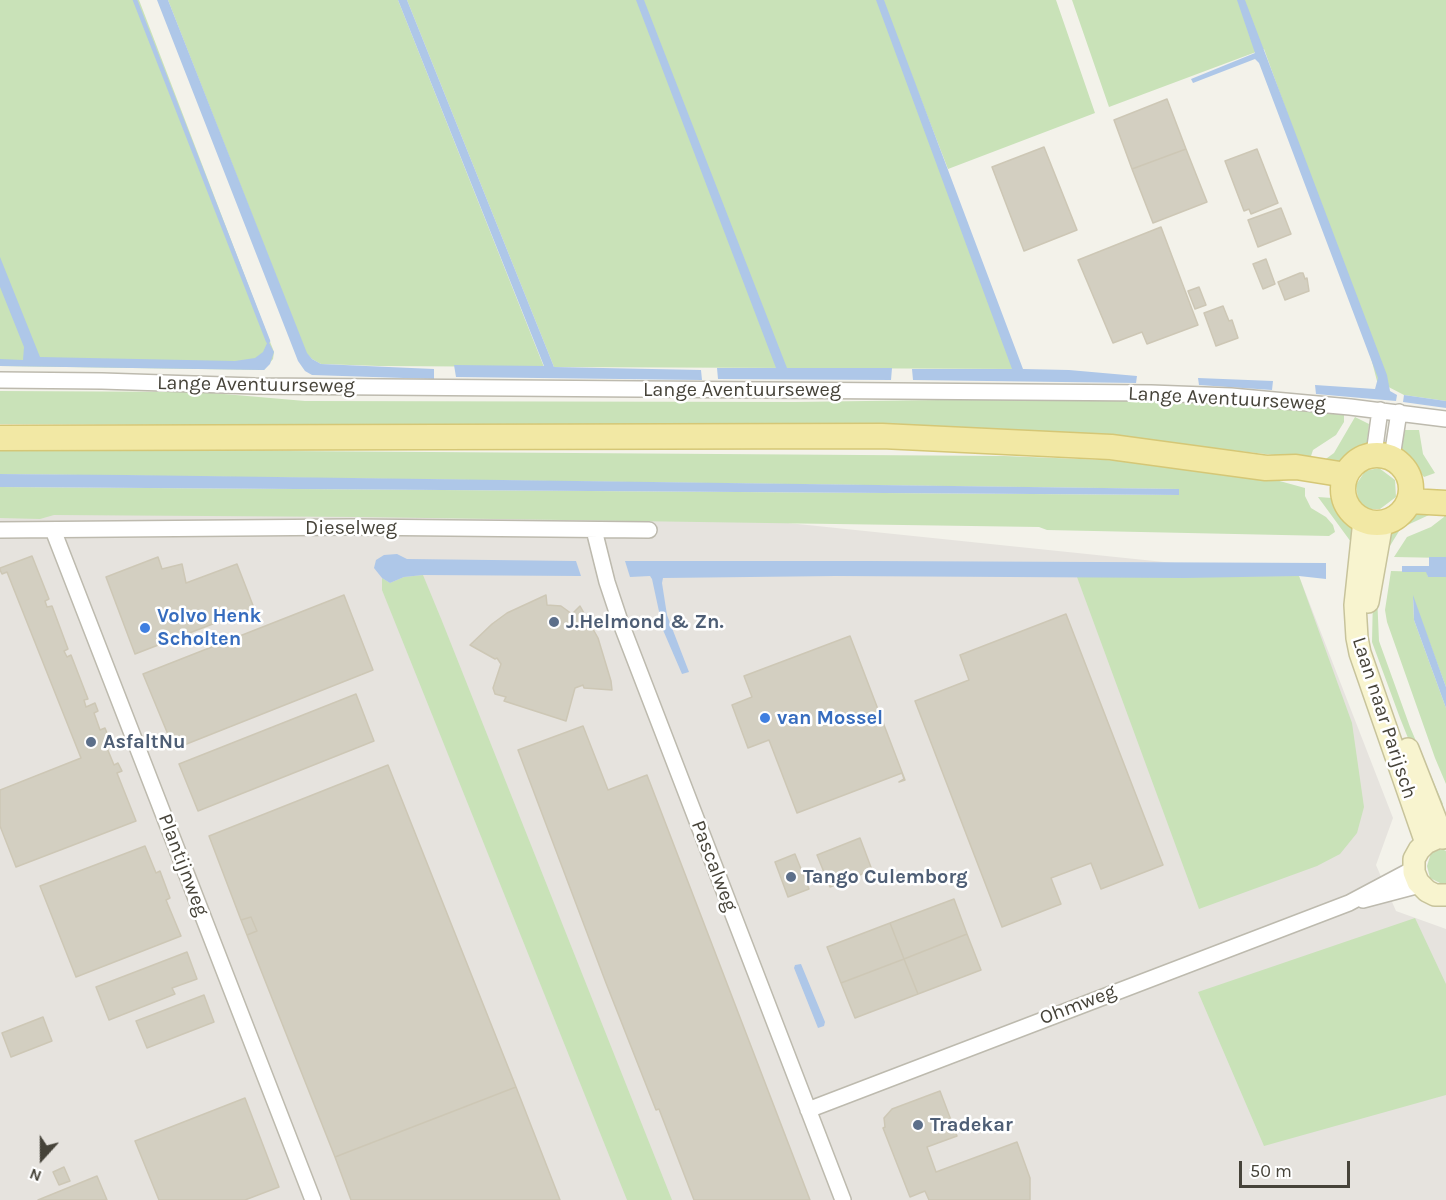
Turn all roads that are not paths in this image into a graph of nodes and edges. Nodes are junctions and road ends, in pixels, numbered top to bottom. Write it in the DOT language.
graph roads {
  1 [pos="0,380"];
  2 [pos="1380,410"];
  3 [pos="1399,412"];
  4 [pos="1446,419"];
  5 [pos="0,438"];
  6 [pos="1383,456"];
  7 [pos="1345,483"];
  8 [pos="1446,489"];
  9 [pos="1411,493"];
  10 [pos="1446,503"];
  11 [pos="1373,521"];
  12 [pos="0,530"];
  13 [pos="53,530"];
  14 [pos="594,530"];
  15 [pos="649,530"];
  16 [pos="1438,840"];
  17 [pos="1416,877"];
  18 [pos="1446,896"];
  19 [pos="808,1110"];
  20 [pos="313,1200"];
  21 [pos="843,1200"];
  1 -- 2 [label="street, Lange Aventuurseweg"];
  2 -- 3 [label="street, Lange Aventuurseweg"];
  2 -- 6 [label="street"];
  3 -- 4 [label="street, Lange Aventuurseweg"];
  3 -- 6 [label="street"];
  5 -- 7 [label="main road"];
  6 -- 7 [label="main road"];
  6 -- 9 [label="main road"];
  7 -- 11 [label="main road"];
  8 -- 9 [label="main road"];
  9 -- 10 [label="main road"];
  9 -- 11 [label="main road"];
  11 -- 16 [label="street, Laan naar Parijsch"];
  12 -- 13 [label="street, Dieselweg"];
  13 -- 14 [label="street, Dieselweg"];
  13 -- 20 [label="street, Plantijnweg"];
  14 -- 15 [label="street, Dieselweg"];
  14 -- 19 [label="street, Pascalweg"];
  16 -- 17 [label="street"];
  17 -- 18 [label="street"];
  17 -- 19 [label="street, Ohmweg"];
  19 -- 21 [label="street, Pascalweg"];
}
